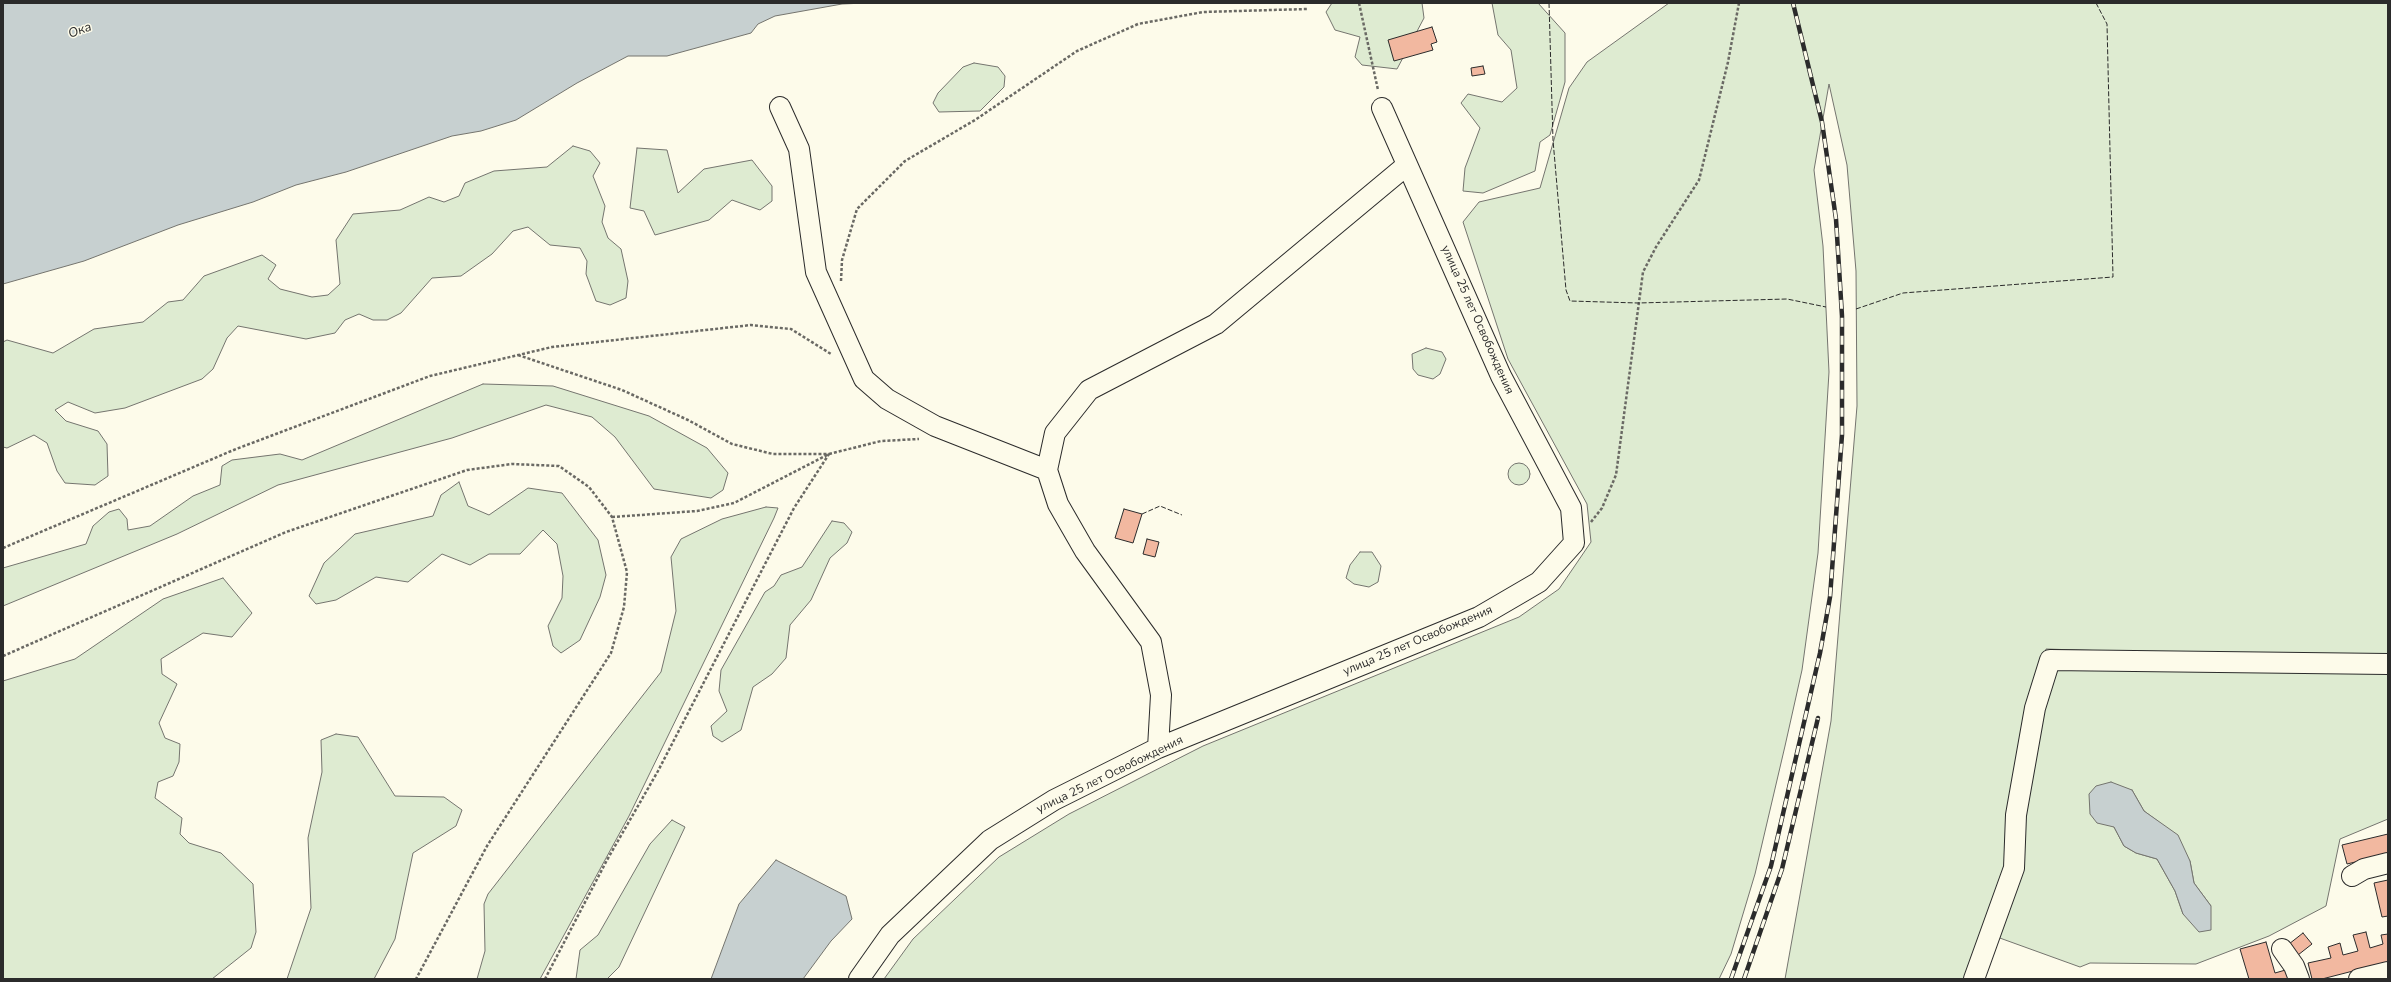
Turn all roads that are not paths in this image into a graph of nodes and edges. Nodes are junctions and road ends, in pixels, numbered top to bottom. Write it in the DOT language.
graph roads {
  1 [pos="780,107"];
  2 [pos="1382,108"];
  3 [pos="1407,165"];
  4 [pos="1047,470"];
  5 [pos="2388,664"];
  6 [pos="1158,748"];
  7 [pos="2388,863"];
  8 [pos="2352,876"];
  9 [pos="2282,949"];
  10 [pos="2388,972"];
  11 [pos="859,979"];
  12 [pos="1974,979"];
  13 [pos="2299,979"];
  14 [pos="2359,979"];
  1 -- 4 [label="street"];
  2 -- 3 [label="street, улица 25 лет Освобождения"];
  3 -- 4 [label="street"];
  3 -- 6 [label="street, улица 25 лет Освобождения"];
  4 -- 6 [label="street"];
  5 -- 12 [label="street"];
  6 -- 11 [label="street, улица 25 лет Освобождения"];
  7 -- 8 [label="street"];
  9 -- 13 [label="street"];
  10 -- 14 [label="street"];
}
